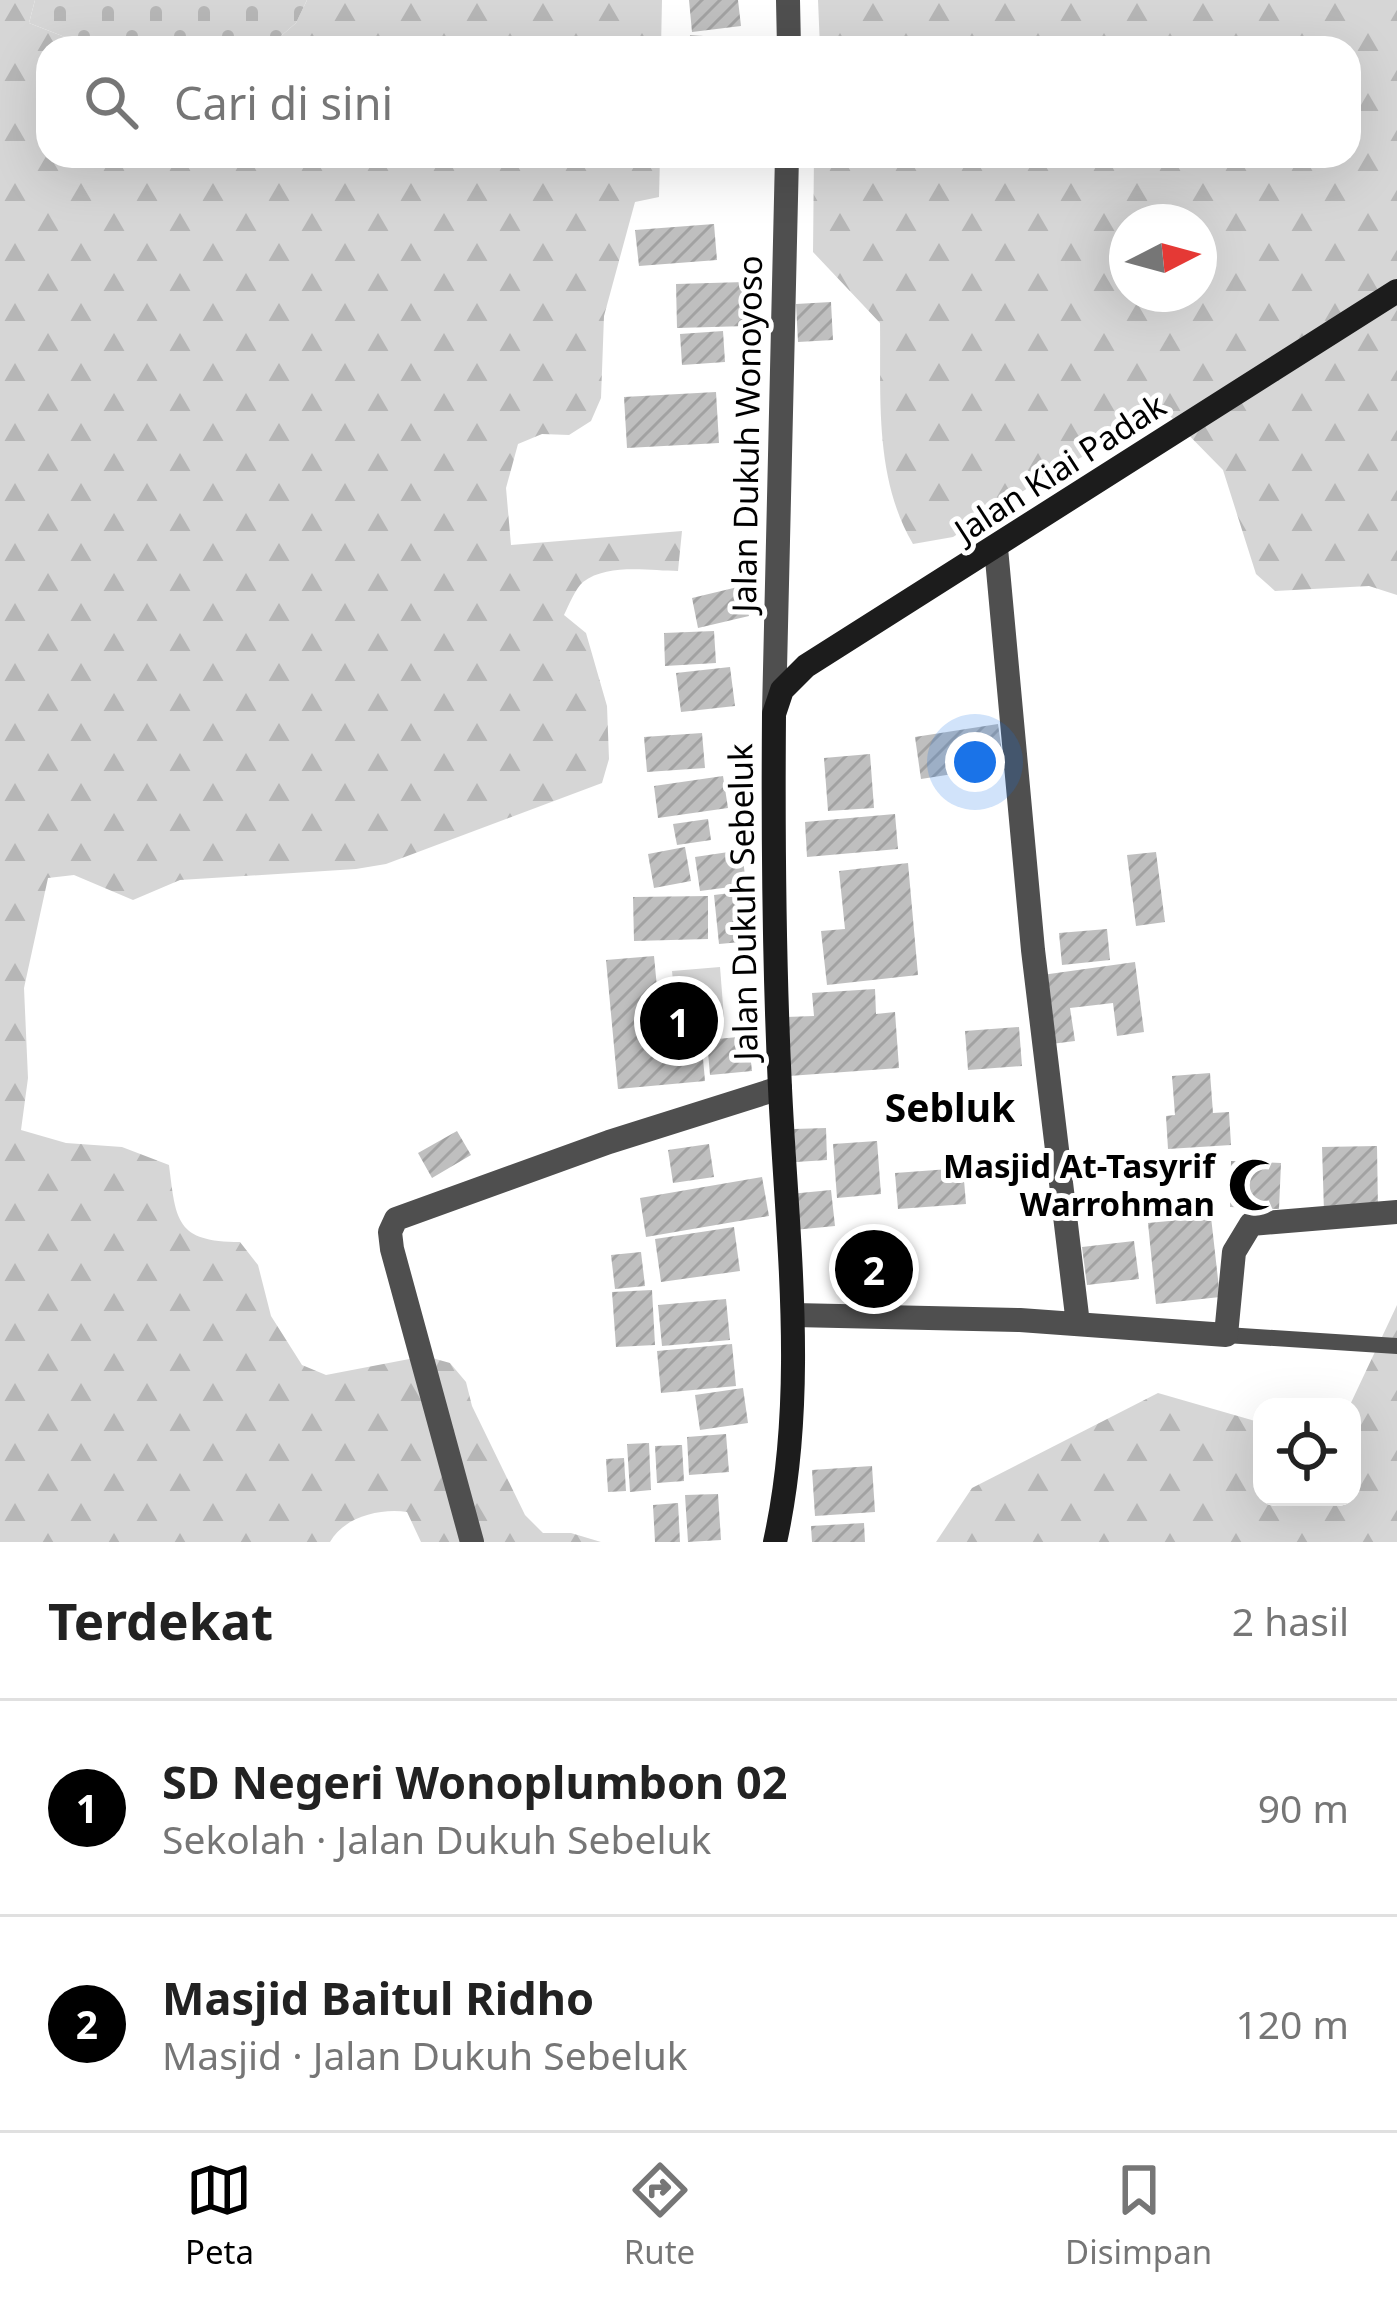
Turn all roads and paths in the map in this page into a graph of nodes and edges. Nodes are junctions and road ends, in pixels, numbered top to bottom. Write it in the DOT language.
graph roads {
  1 [pos="788,0"];
  2 [pos="789,36"];
  3 [pos="787,168"];
  4 [pos="1397,291"];
  5 [pos="996,548"];
  6 [pos="774,714"];
  7 [pos="780,1088"];
  8 [pos="1397,1212"];
  9 [pos="794,1315"];
  10 [pos="1078,1324"];
  11 [pos="1226,1334"];
  12 [pos="1397,1346"];
  13 [pos="472,1542"];
  14 [pos="776,1542"];
  1 -- 2 [label="street"];
  3 -- 6 [label="street, Jalan Dukuh Wonoyoso"];
  4 -- 5 [label="street, Jalan Kiai Padak"];
  5 -- 6 [label="street, Jalan Kiai Padak"];
  5 -- 10 [label="street"];
  6 -- 7 [label="street, Jalan Dukuh Sebeluk"];
  7 -- 9 [label="street, Jalan Dukuh Sebeluk"];
  7 -- 13 [label="street, Jalan Dukuh Sebeluk"];
  8 -- 11 [label="street"];
  9 -- 10 [label="street"];
  9 -- 14 [label="street, Jalan Dukuh Sebeluk"];
  10 -- 11 [label="street"];
  11 -- 12 [label="lane"];
}
